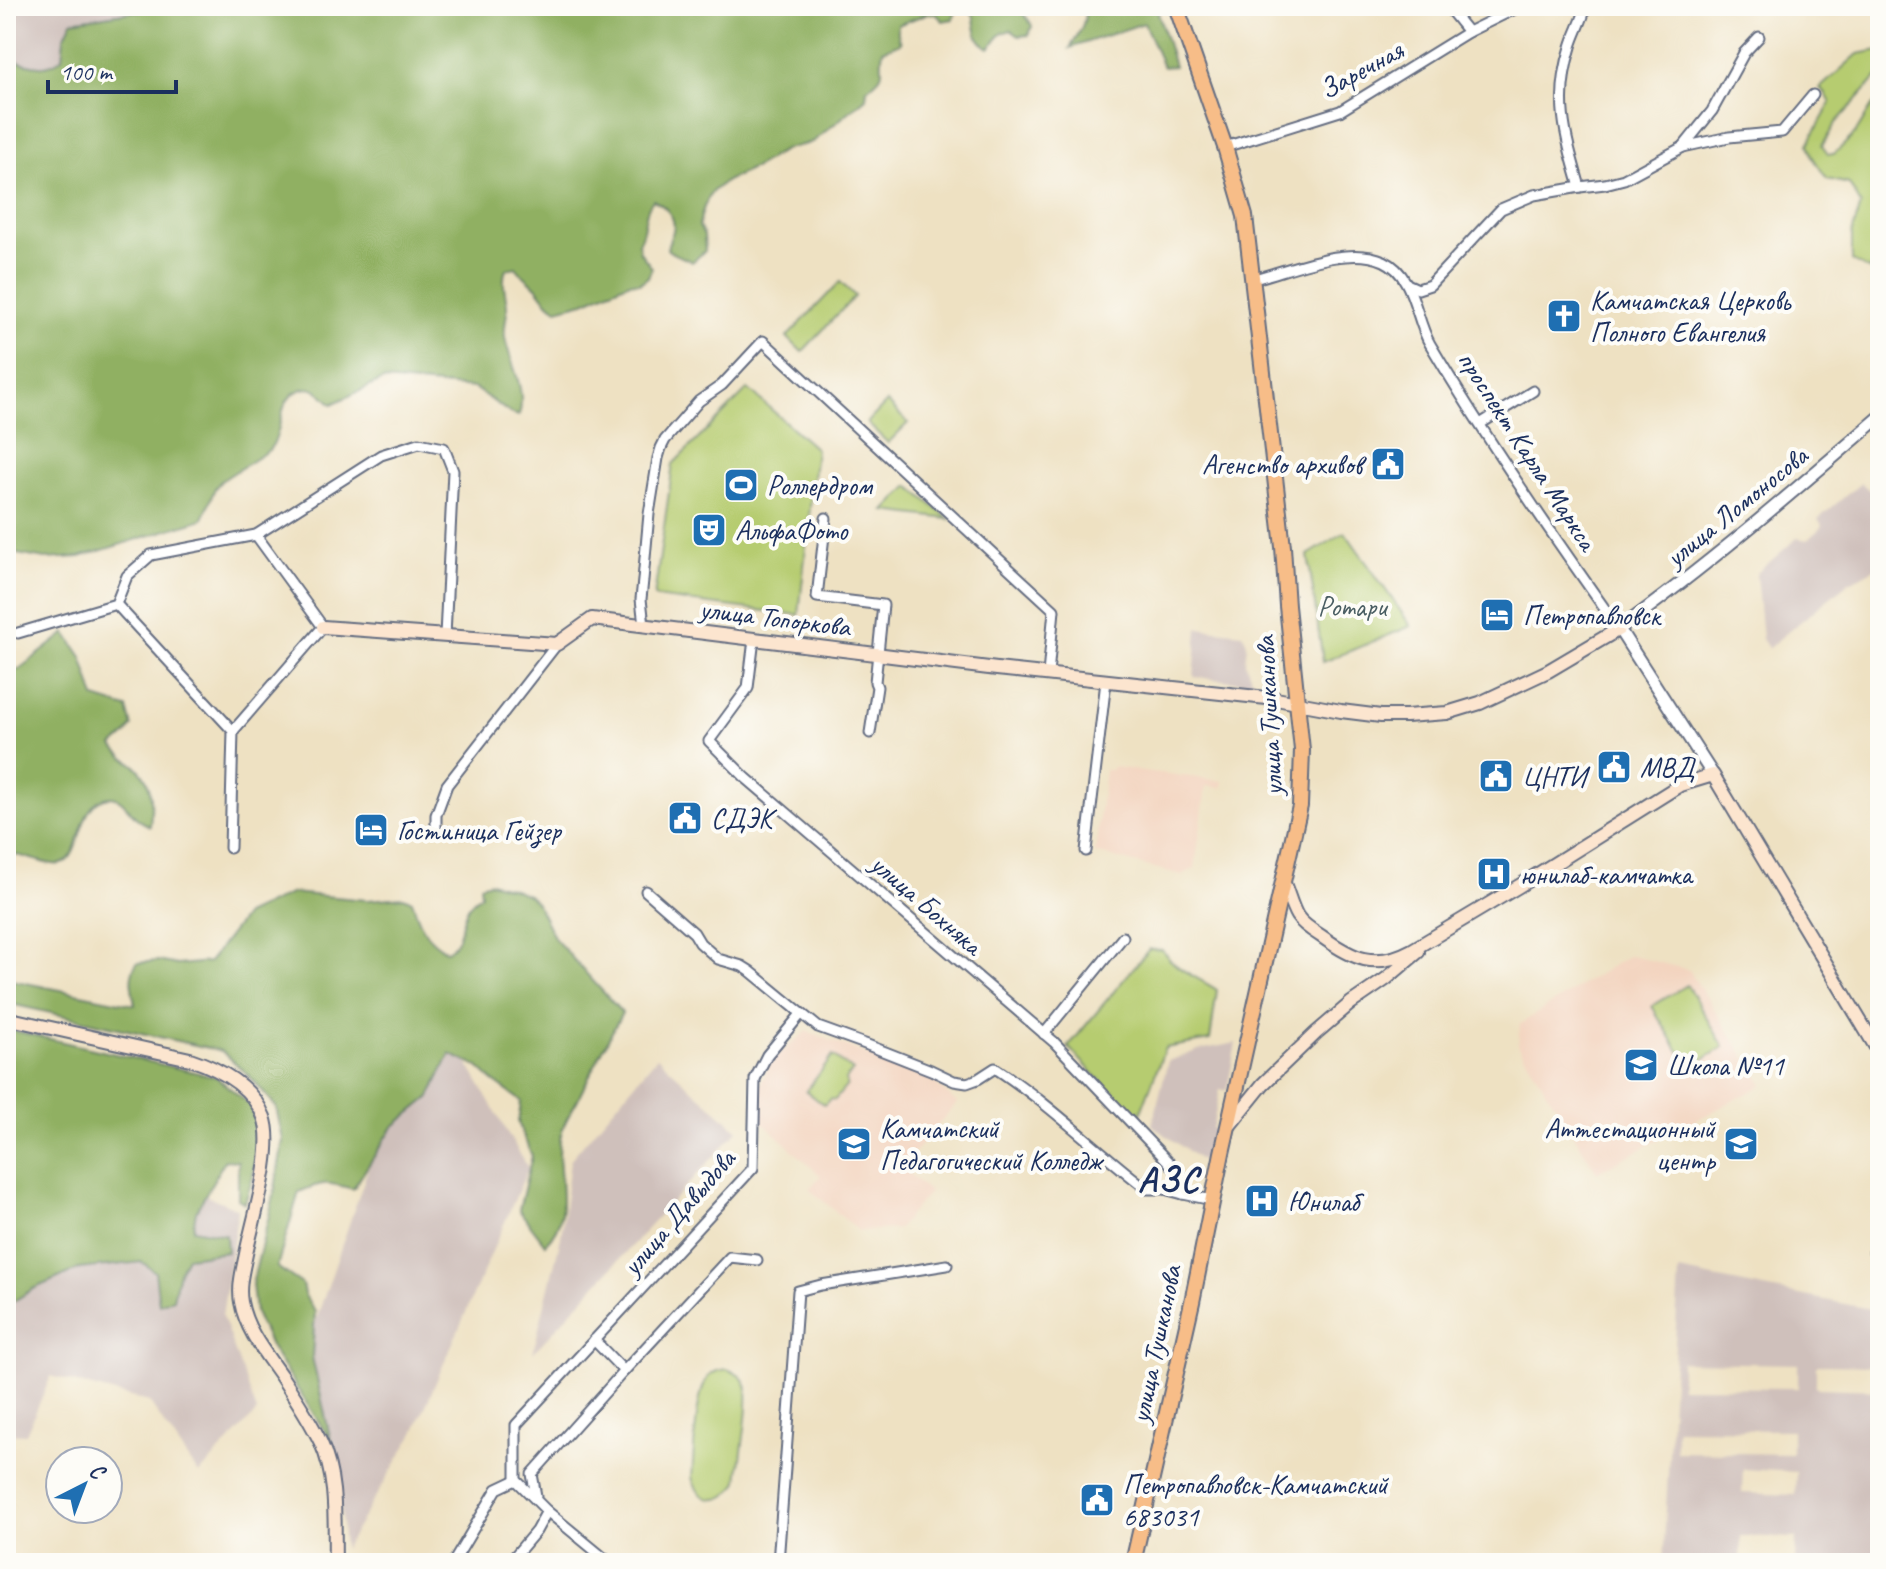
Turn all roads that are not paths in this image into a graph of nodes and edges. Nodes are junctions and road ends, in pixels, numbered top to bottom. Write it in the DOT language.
graph roads {
  1 [pos="1176,6"];
  2 [pos="1447,6"];
  3 [pos="1521,6"];
  4 [pos="1586,6"];
  5 [pos="1468,32"];
  6 [pos="1759,37"];
  7 [pos="1813,95"];
  8 [pos="1225,147"];
  9 [pos="1683,147"];
  10 [pos="1580,187"];
  11 [pos="1254,279"];
  12 [pos="1407,284"];
  13 [pos="1533,391"];
  14 [pos="1880,417"];
  15 [pos="1480,424"];
  16 [pos="826,518"];
  17 [pos="256,535"];
  18 [pos="116,604"];
  19 [pos="644,625"];
  20 [pos="323,627"];
  21 [pos="1619,629"];
  22 [pos="18,633"];
  23 [pos="445,636"];
  24 [pos="754,639"];
  25 [pos="557,644"];
  26 [pos="878,654"];
  27 [pos="1048,674"];
  28 [pos="1106,681"];
  29 [pos="1298,703"];
  30 [pos="233,731"];
  31 [pos="870,733"];
  32 [pos="1713,775"];
  33 [pos="436,827"];
  34 [pos="230,848"];
  35 [pos="1086,851"];
  36 [pos="1283,881"];
  37 [pos="646,891"];
  38 [pos="1448,928"];
  39 [pos="1123,937"];
  40 [pos="801,1014"];
  41 [pos="6,1018"];
  42 [pos="1044,1034"];
  43 [pos="1878,1046"];
  44 [pos="1230,1125"];
  45 [pos="1183,1194"];
  46 [pos="1212,1200"];
  47 [pos="1874,1252"];
  48 [pos="757,1260"];
  49 [pos="1880,1262"];
  50 [pos="947,1265"];
  51 [pos="594,1340"];
  52 [pos="624,1371"];
  53 [pos="516,1480"];
  54 [pos="537,1499"];
  55 [pos="547,1511"];
  56 [pos="335,1563"];
  57 [pos="453,1563"];
  58 [pos="509,1563"];
  59 [pos="610,1563"];
  60 [pos="778,1563"];
  61 [pos="1133,1563"];
  1 -- 8 [label="main road, улица Тушканова"];
  2 -- 5 [label="street"];
  3 -- 5 [label="street, Заречная"];
  4 -- 10 [label="street"];
  5 -- 8 [label="street, Заречная"];
  6 -- 9 [label="street"];
  7 -- 9 [label="street"];
  8 -- 11 [label="main road, улица Тушканова"];
  9 -- 10 [label="street"];
  10 -- 12 [label="street"];
  11 -- 12 [label="street"];
  11 -- 29 [label="main road, улица Тушканова"];
  12 -- 15 [label="street, проспект Карла Маркса"];
  13 -- 15 [label="street"];
  14 -- 21 [label="street, улица Ломоносова"];
  15 -- 21 [label="street, проспект Карла Маркса"];
  16 -- 26 [label="street"];
  17 -- 18 [label="street"];
  17 -- 20 [label="street"];
  17 -- 23 [label="street"];
  18 -- 22 [label="street"];
  18 -- 30 [label="street"];
  19 -- 24 [label="main road, улица Топоркова"];
  19 -- 25 [label="main road, улица Топоркова"];
  19 -- 27 [label="street"];
  20 -- 23 [label="main road"];
  20 -- 30 [label="street"];
  21 -- 29 [label="main road, улица Топоркова"];
  21 -- 32 [label="street, проспект Карла Маркса"];
  23 -- 25 [label="main road"];
  24 -- 26 [label="main road, улица Топоркова"];
  24 -- 42 [label="street, улица Бохняка"];
  25 -- 33 [label="street"];
  26 -- 27 [label="main road, улица Топоркова"];
  26 -- 31 [label="street"];
  27 -- 28 [label="main road, улица Топоркова"];
  28 -- 29 [label="main road, улица Топоркова"];
  28 -- 35 [label="street"];
  29 -- 36 [label="main road, улица Тушканова"];
  30 -- 34 [label="street"];
  32 -- 38 [label="main road"];
  32 -- 43 [label="main road, проспект Карла Маркса"];
  36 -- 38 [label="main road"];
  36 -- 44 [label="main road, улица Тушканова"];
  37 -- 40 [label="street"];
  38 -- 44 [label="main road"];
  39 -- 42 [label="street"];
  40 -- 45 [label="street"];
  40 -- 51 [label="street, улица Давыдова"];
  41 -- 56 [label="main road"];
  42 -- 45 [label="street, улица Бохняка"];
  44 -- 46 [label="main road, улица Тушканова"];
  45 -- 46 [label="street"];
  46 -- 61 [label="main road, улица Тушканова"];
  47 -- 49 [label="street"];
  48 -- 52 [label="street"];
  50 -- 60 [label="street"];
  51 -- 52 [label="street"];
  51 -- 53 [label="street, улица Давыдова"];
  52 -- 54 [label="street"];
  53 -- 54 [label="street"];
  53 -- 57 [label="street"];
  54 -- 55 [label="street"];
  55 -- 58 [label="street"];
  55 -- 59 [label="street"];
}
